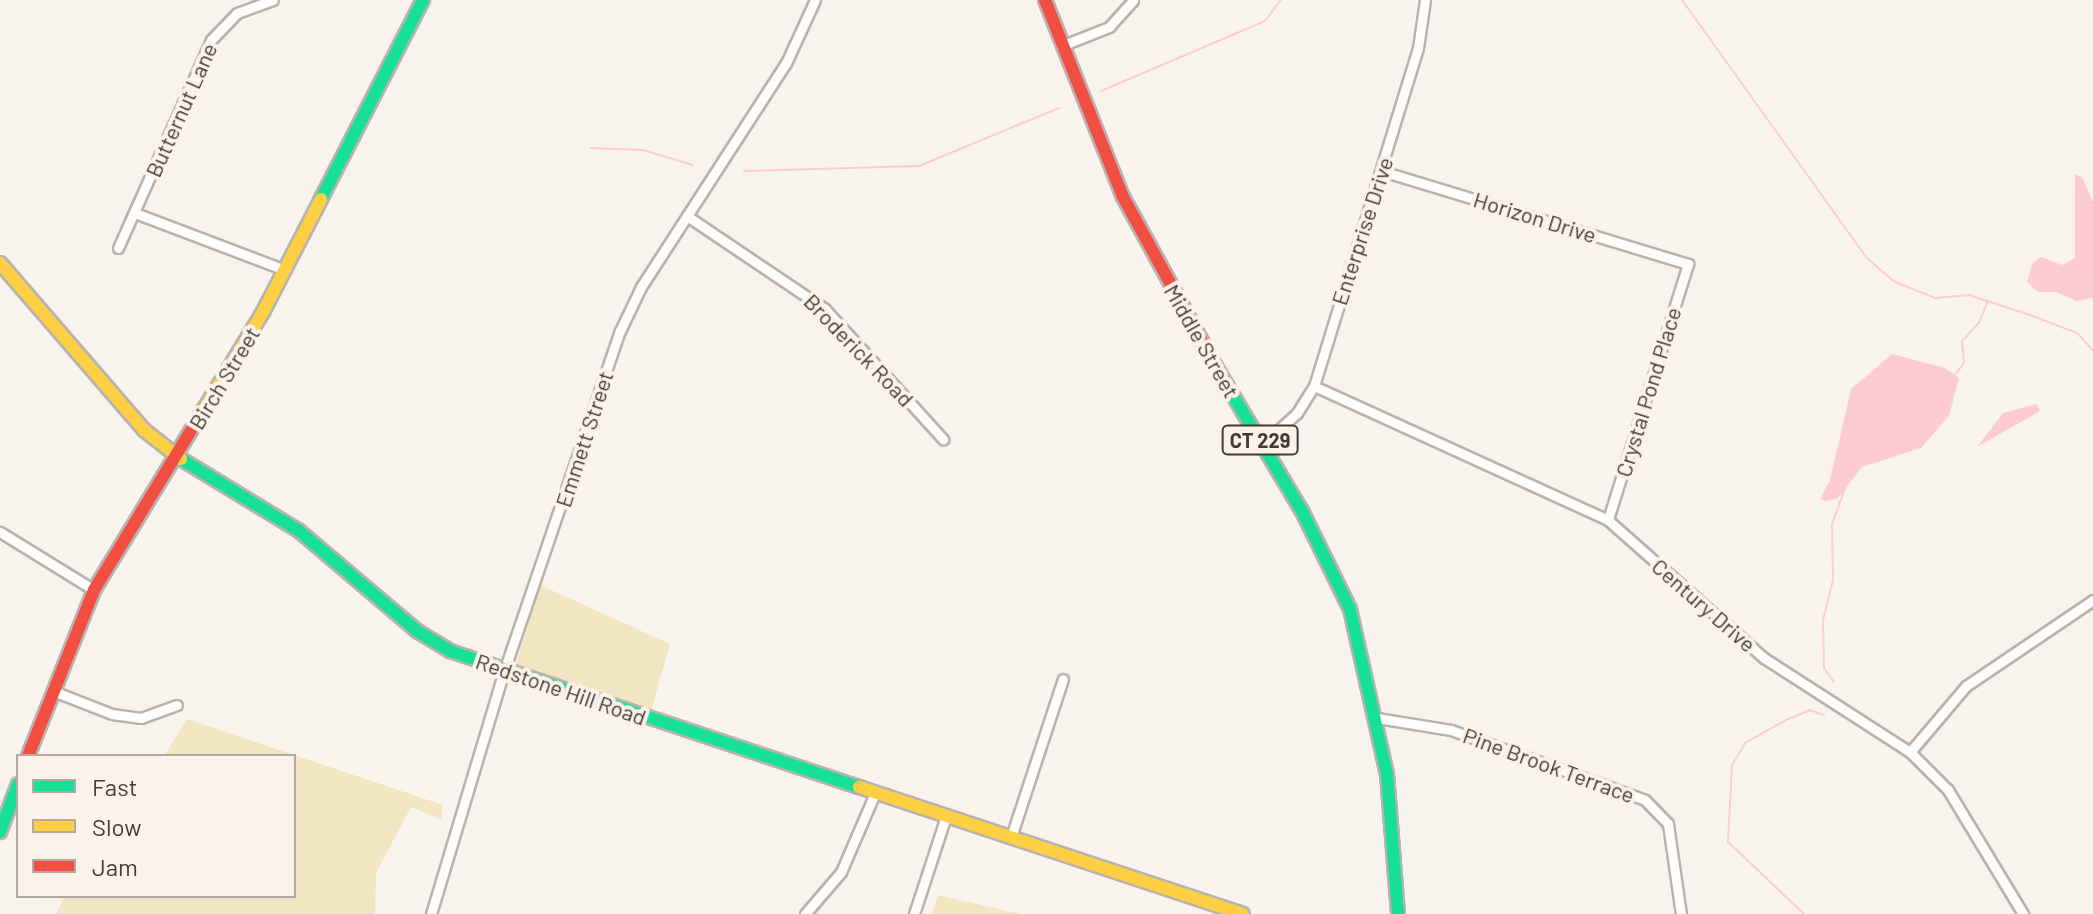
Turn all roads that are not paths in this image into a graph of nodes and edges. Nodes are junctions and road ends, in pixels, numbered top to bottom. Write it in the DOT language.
graph roads {
  1 [pos="273,0"];
  2 [pos="423,0"];
  3 [pos="815,0"];
  4 [pos="1045,0"];
  5 [pos="1133,0"];
  6 [pos="1425,0"];
  7 [pos="1061,46"];
  8 [pos="1382,171"];
  9 [pos="135,213"];
  10 [pos="687,216"];
  11 [pos="118,248"];
  12 [pos="0,263"];
  13 [pos="1688,264"];
  14 [pos="285,270"];
  15 [pos="1314,386"];
  16 [pos="943,439"];
  17 [pos="1263,444"];
  18 [pos="176,456"];
  19 [pos="1608,520"];
  20 [pos="0,532"];
  21 [pos="94,590"];
  22 [pos="2093,600"];
  23 [pos="504,671"];
  24 [pos="1063,679"];
  25 [pos="53,691"];
  26 [pos="177,705"];
  27 [pos="1377,718"];
  28 [pos="1910,752"];
  29 [pos="29,754"];
  30 [pos="16,789"];
  31 [pos="875,793"];
  32 [pos="946,816"];
  33 [pos="0,832"];
  34 [pos="1011,837"];
  35 [pos="431,914"];
  36 [pos="805,914"];
  37 [pos="914,914"];
  38 [pos="1242,914"];
  39 [pos="1398,914"];
  40 [pos="1681,914"];
  41 [pos="2023,914"];
  1 -- 9 [label="street, Butternut Lane"];
  2 -- 14 [label="main road, Birch Street"];
  3 -- 10 [label="street, Emmett Street"];
  4 -- 7 [label="main road, Middle Street / CT 229"];
  5 -- 7 [label="street"];
  6 -- 8 [label="street, Enterprise Drive"];
  7 -- 17 [label="main road, Middle Street / CT 229"];
  8 -- 13 [label="street, Horizon Drive"];
  8 -- 15 [label="street, Enterprise Drive"];
  9 -- 11 [label="street, Butternut Lane"];
  9 -- 14 [label="street"];
  10 -- 16 [label="street, Broderick Road"];
  10 -- 23 [label="street, Emmett Street"];
  12 -- 18 [label="main road, Redstone Hill Road"];
  13 -- 19 [label="street, Crystal Pond Place"];
  14 -- 18 [label="main road, Birch Street"];
  15 -- 17 [label="street, Enterprise Drive"];
  15 -- 19 [label="street, Century Drive"];
  17 -- 27 [label="main road, Middle Street / CT 229"];
  18 -- 21 [label="main road, Birch Street"];
  18 -- 23 [label="main road, Redstone Hill Road"];
  19 -- 28 [label="street, Century Drive"];
  20 -- 21 [label="street"];
  21 -- 25 [label="main road, Birch Street"];
  22 -- 28 [label="street"];
  23 -- 31 [label="main road, Redstone Hill Road"];
  23 -- 35 [label="street, Emmett Street"];
  24 -- 34 [label="street"];
  25 -- 26 [label="street"];
  25 -- 29 [label="main road, Birch Street"];
  27 -- 39 [label="main road, Middle Street / CT 229"];
  27 -- 40 [label="street, Pine Brook Terrace"];
  28 -- 41 [label="street, Century Drive"];
  30 -- 33 [label="main road"];
  31 -- 32 [label="main road, Redstone Hill Road"];
  31 -- 36 [label="street"];
  32 -- 34 [label="main road, Redstone Hill Road"];
  32 -- 37 [label="street"];
  34 -- 38 [label="main road, Redstone Hill Road"];
}
